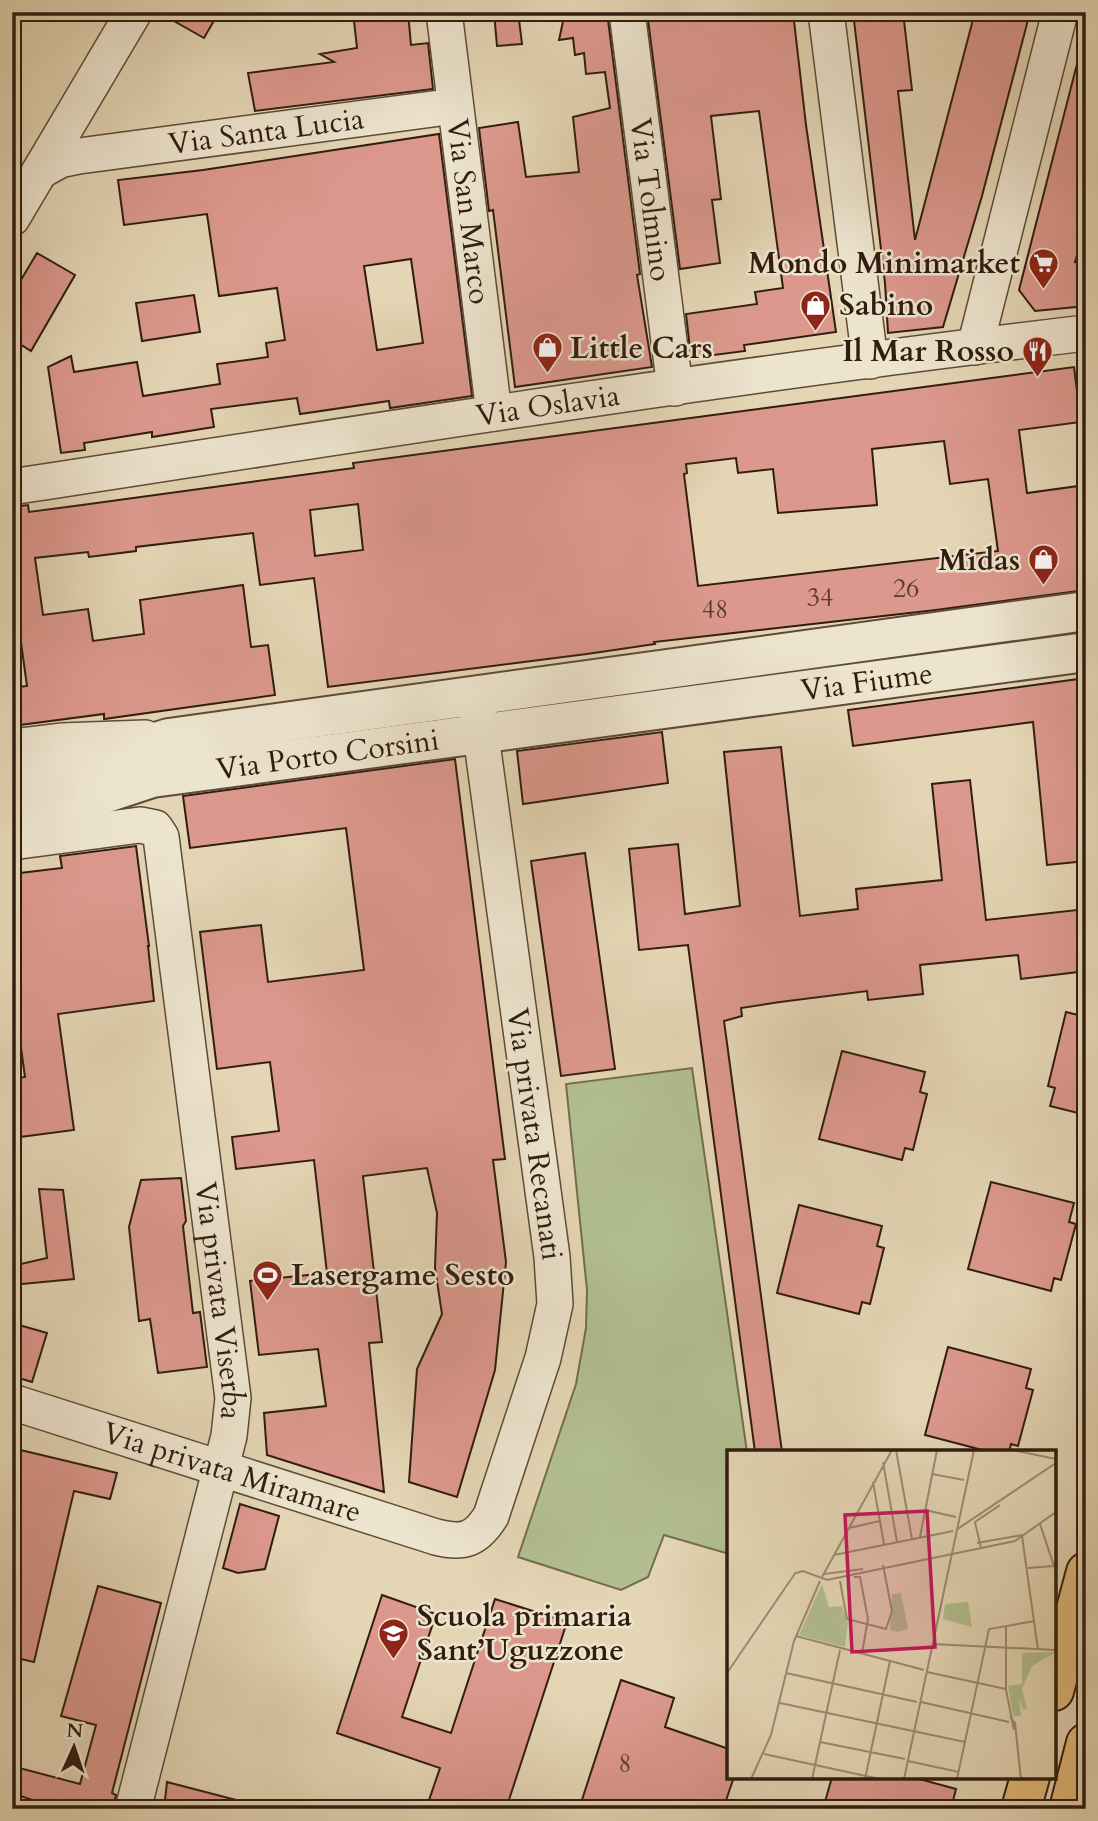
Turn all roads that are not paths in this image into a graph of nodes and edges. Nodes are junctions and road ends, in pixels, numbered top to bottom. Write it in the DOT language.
graph roads {
  1 [pos="134,12"];
  2 [pos="444,12"];
  3 [pos="627,12"];
  4 [pos="826,12"];
  5 [pos="1060,12"];
  6 [pos="455,106"];
  7 [pos="72,143"];
  8 [pos="12,218"];
  9 [pos="1086,333"];
  10 [pos="975,347"];
  11 [pos="870,361"];
  12 [pos="675,388"];
  13 [pos="494,413"];
  14 [pos="12,487"];
  15 [pos="1086,611"];
  16 [pos="1086,652"];
  17 [pos="648,671"];
  18 [pos="475,696"];
  19 [pos="648,711"];
  20 [pos="480,734"];
  21 [pos="169,738"];
  22 [pos="12,747"];
  23 [pos="12,780"];
  24 [pos="12,813"];
  25 [pos="12,842"];
  26 [pos="12,1402"];
  27 [pos="220,1468"];
  28 [pos="452,1541"];
  29 [pos="1086,1572"];
  30 [pos="1056,1684"];
  31 [pos="1029,1779"];
  32 [pos="133,1809"];
  33 [pos="1021,1809"];
  1 -- 7 [label="street"];
  2 -- 6 [label="street, Via San Marco"];
  3 -- 12 [label="street, Via Tolmino"];
  4 -- 11 [label="street"];
  5 -- 10 [label="street"];
  6 -- 7 [label="street, Via Santa Lucia"];
  6 -- 13 [label="street, Via San Marco"];
  7 -- 8 [label="street, Via Santa Lucia"];
  9 -- 10 [label="street, Via Oslavia"];
  10 -- 11 [label="street, Via Oslavia"];
  11 -- 12 [label="street, Via Oslavia"];
  12 -- 13 [label="street, Via Oslavia"];
  13 -- 14 [label="street, Via Oslavia"];
  15 -- 17 [label="street, Via Fiume"];
  16 -- 19 [label="street, Via Fiume"];
  17 -- 18 [label="street, Via Porto Corsini"];
  18 -- 20 [label="street, Via privata Recanati"];
  18 -- 21 [label="street, Via Porto Corsini"];
  19 -- 20 [label="street, Via Porto Corsini"];
  20 -- 24 [label="street, Via Porto Corsini"];
  20 -- 28 [label="street, Via privata Recanati"];
  21 -- 22 [label="street, Via Porto Corsini"];
  21 -- 23 [label="street, Via Porto Corsini"];
  25 -- 27 [label="street, Via privata Viserba"];
  26 -- 27 [label="street, Via privata Miramare"];
  27 -- 28 [label="street, Via privata Miramare"];
  27 -- 32 [label="street, Via privata Viserba"];
  29 -- 30 [label="main road"];
  31 -- 33 [label="main road"];
}
